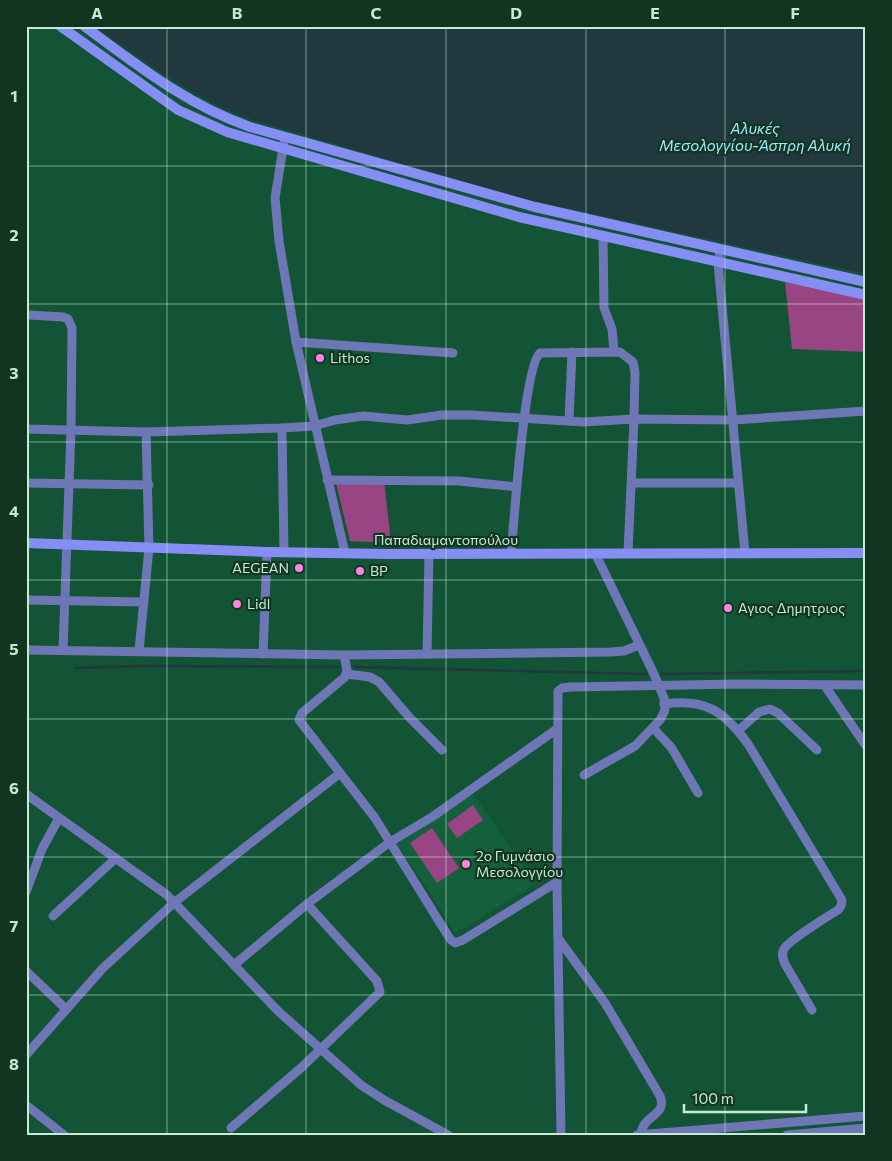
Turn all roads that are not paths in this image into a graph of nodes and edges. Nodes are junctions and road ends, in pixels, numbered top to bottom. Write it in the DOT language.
graph roads {
  1 [pos="60,26"];
  2 [pos="84,26"];
  3 [pos="285,137"];
  4 [pos="281,149"];
  5 [pos="603,237"];
  6 [pos="720,250"];
  7 [pos="718,263"];
  8 [pos="866,282"];
  9 [pos="866,295"];
  10 [pos="29,315"];
  11 [pos="296,342"];
  12 [pos="572,352"];
  13 [pos="614,352"];
  14 [pos="454,353"];
  15 [pos="866,411"];
  16 [pos="525,418"];
  17 [pos="634,418"];
  18 [pos="733,420"];
  19 [pos="569,421"];
  20 [pos="314,426"];
  21 [pos="282,428"];
  22 [pos="26,429"];
  23 [pos="71,430"];
  24 [pos="146,432"];
  25 [pos="327,480"];
  26 [pos="26,483"];
  27 [pos="632,483"];
  28 [pos="737,483"];
  29 [pos="68,484"];
  30 [pos="149,485"];
  31 [pos="517,487"];
  32 [pos="26,543"];
  33 [pos="68,544"];
  34 [pos="149,548"];
  35 [pos="267,552"];
  36 [pos="284,552"];
  37 [pos="345,553"];
  38 [pos="595,553"];
  39 [pos="628,553"];
  40 [pos="745,553"];
  41 [pos="866,553"];
  42 [pos="429,554"];
  43 [pos="511,554"];
  44 [pos="26,600"];
  45 [pos="65,600"];
  46 [pos="144,602"];
  47 [pos="639,644"];
  48 [pos="26,650"];
  49 [pos="64,650"];
  50 [pos="139,651"];
  51 [pos="264,654"];
  52 [pos="428,654"];
  53 [pos="344,655"];
  54 [pos="346,674"];
  55 [pos="866,685"];
  56 [pos="825,686"];
  57 [pos="658,687"];
  58 [pos="664,704"];
  59 [pos="653,728"];
  60 [pos="557,729"];
  61 [pos="738,730"];
  62 [pos="866,746"];
  63 [pos="442,750"];
  64 [pos="817,750"];
  65 [pos="339,774"];
  66 [pos="584,776"];
  67 [pos="698,793"];
  68 [pos="26,794"];
  69 [pos="59,818"];
  70 [pos="390,842"];
  71 [pos="116,858"];
  72 [pos="557,882"];
  73 [pos="26,892"];
  74 [pos="175,902"];
  75 [pos="307,904"];
  76 [pos="53,916"];
  77 [pos="558,938"];
  78 [pos="234,965"];
  79 [pos="26,971"];
  80 [pos="66,1009"];
  81 [pos="812,1010"];
  82 [pos="320,1050"];
  83 [pos="26,1055"];
  84 [pos="26,1105"];
  85 [pos="866,1116"];
  86 [pos="231,1128"];
  87 [pos="866,1128"];
  88 [pos="64,1135"];
  89 [pos="448,1135"];
  90 [pos="561,1135"];
  91 [pos="639,1135"];
  92 [pos="787,1135"];
  1 -- 4 [label="street"];
  2 -- 3 [label="street"];
  3 -- 4 [label="street"];
  3 -- 6 [label="street"];
  4 -- 5 [label="street"];
  4 -- 11 [label="street"];
  5 -- 7 [label="street"];
  5 -- 13 [label="street"];
  6 -- 7 [label="street"];
  6 -- 8 [label="street"];
  7 -- 9 [label="street"];
  7 -- 18 [label="street"];
  10 -- 23 [label="street"];
  11 -- 14 [label="street"];
  11 -- 20 [label="street"];
  12 -- 13 [label="street"];
  12 -- 16 [label="street"];
  12 -- 19 [label="street"];
  13 -- 17 [label="street"];
  15 -- 18 [label="street"];
  16 -- 19 [label="street"];
  16 -- 20 [label="street"];
  16 -- 31 [label="street"];
  17 -- 18 [label="street"];
  17 -- 19 [label="street"];
  17 -- 27 [label="street"];
  18 -- 28 [label="street"];
  20 -- 21 [label="street"];
  20 -- 25 [label="street"];
  21 -- 24 [label="street"];
  21 -- 36 [label="street"];
  22 -- 23 [label="street"];
  23 -- 24 [label="street"];
  23 -- 29 [label="street"];
  24 -- 30 [label="street"];
  25 -- 31 [label="street"];
  25 -- 37 [label="street"];
  26 -- 29 [label="street"];
  27 -- 28 [label="street"];
  27 -- 39 [label="street"];
  28 -- 40 [label="street"];
  29 -- 30 [label="street"];
  29 -- 33 [label="street"];
  30 -- 34 [label="street"];
  31 -- 43 [label="street"];
  32 -- 33 [label="street, Παπαδιαμαντοπούλου"];
  33 -- 34 [label="street, Παπαδιαμαντοπούλου"];
  33 -- 45 [label="street"];
  34 -- 35 [label="street, Παπαδιαμαντοπούλου"];
  34 -- 46 [label="street"];
  35 -- 36 [label="street, Παπαδιαμαντοπούλου"];
  35 -- 51 [label="street"];
  36 -- 37 [label="street, Παπαδιαμαντοπούλου"];
  37 -- 42 [label="street, Παπαδιαμαντοπούλου"];
  38 -- 39 [label="street, Παπαδιαμαντοπούλου"];
  38 -- 43 [label="street, Παπαδιαμαντοπούλου"];
  38 -- 47 [label="street"];
  39 -- 40 [label="street, Παπαδιαμαντοπούλου"];
  40 -- 41 [label="street, Παπαδιαμαντοπούλου"];
  42 -- 43 [label="street, Παπαδιαμαντοπούλου"];
  42 -- 52 [label="street"];
  44 -- 45 [label="street"];
  45 -- 46 [label="street"];
  45 -- 49 [label="street"];
  46 -- 50 [label="street"];
  47 -- 52 [label="street"];
  47 -- 57 [label="street"];
  48 -- 49 [label="street"];
  49 -- 50 [label="street"];
  50 -- 51 [label="street"];
  51 -- 53 [label="street"];
  52 -- 53 [label="street"];
  53 -- 54 [label="street"];
  54 -- 63 [label="street"];
  54 -- 65 [label="street"];
  55 -- 56 [label="street"];
  56 -- 57 [label="street"];
  56 -- 62 [label="street"];
  57 -- 58 [label="street"];
  57 -- 60 [label="street"];
  58 -- 59 [label="street"];
  58 -- 61 [label="street"];
  59 -- 66 [label="street"];
  59 -- 67 [label="street"];
  60 -- 70 [label="street"];
  60 -- 72 [label="street"];
  61 -- 64 [label="street"];
  61 -- 81 [label="street"];
  65 -- 70 [label="street"];
  65 -- 74 [label="street"];
  68 -- 69 [label="street"];
  69 -- 71 [label="street"];
  69 -- 73 [label="street"];
  70 -- 72 [label="street"];
  70 -- 75 [label="street"];
  71 -- 74 [label="street"];
  71 -- 76 [label="street"];
  72 -- 77 [label="street"];
  74 -- 78 [label="street"];
  74 -- 80 [label="street"];
  75 -- 78 [label="street"];
  75 -- 82 [label="street"];
  77 -- 90 [label="street"];
  77 -- 91 [label="street"];
  78 -- 82 [label="street"];
  79 -- 80 [label="street"];
  80 -- 83 [label="street"];
  82 -- 86 [label="street"];
  82 -- 89 [label="street"];
  84 -- 88 [label="street"];
  85 -- 91 [label="street"];
  87 -- 92 [label="street"];
}
